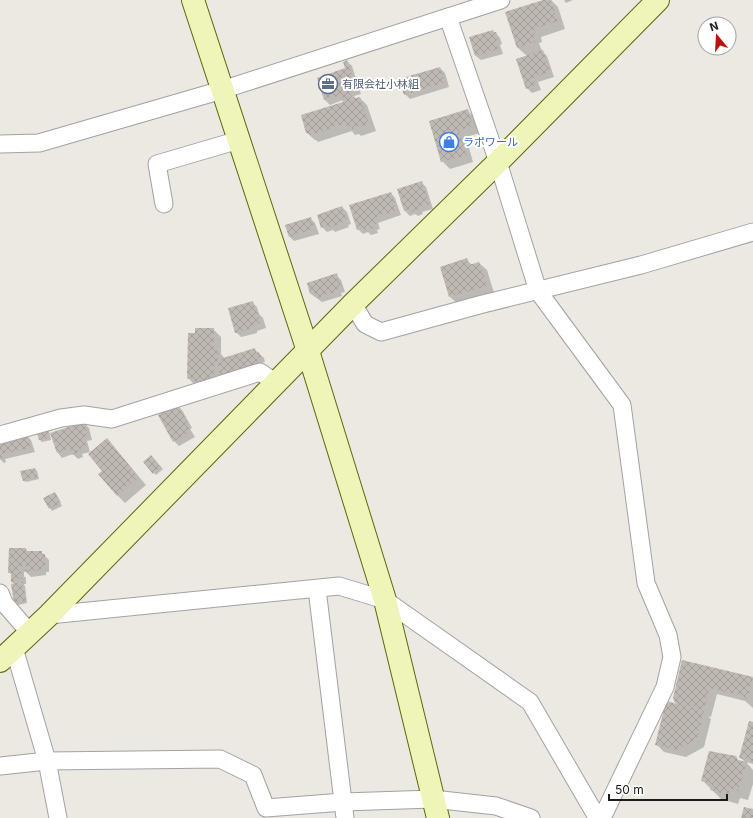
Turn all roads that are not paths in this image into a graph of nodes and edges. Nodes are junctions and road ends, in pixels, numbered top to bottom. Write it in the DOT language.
graph roads {
  1 [pos="193,0"];
  2 [pos="501,0"];
  3 [pos="658,0"];
  4 [pos="448,17"];
  5 [pos="222,90"];
  6 [pos="239,140"];
  7 [pos="0,144"];
  8 [pos="498,162"];
  9 [pos="164,204"];
  10 [pos="753,232"];
  11 [pos="538,291"];
  12 [pos="353,304"];
  13 [pos="308,351"];
  14 [pos="276,383"];
  15 [pos="0,435"];
  16 [pos="317,588"];
  17 [pos="0,593"];
  18 [pos="385,600"];
  19 [pos="49,615"];
  20 [pos="30,633"];
  21 [pos="7,655"];
  22 [pos="47,761"];
  23 [pos="0,766"];
  24 [pos="435,808"];
  25 [pos="344,810"];
  26 [pos="58,818"];
  27 [pos="531,818"];
  28 [pos="602,818"];
  1 -- 5 [label="street"];
  2 -- 4 [label="street"];
  3 -- 8 [label="street"];
  4 -- 5 [label="street"];
  4 -- 8 [label="street"];
  5 -- 6 [label="street"];
  5 -- 7 [label="street"];
  6 -- 9 [label="street"];
  6 -- 13 [label="street"];
  8 -- 11 [label="street"];
  8 -- 12 [label="street"];
  10 -- 11 [label="street"];
  11 -- 12 [label="street"];
  11 -- 28 [label="street"];
  12 -- 13 [label="street"];
  13 -- 14 [label="street"];
  13 -- 18 [label="street"];
  14 -- 15 [label="street"];
  14 -- 19 [label="street"];
  16 -- 18 [label="street"];
  16 -- 19 [label="street"];
  16 -- 25 [label="street"];
  17 -- 20 [label="street"];
  18 -- 24 [label="street"];
  18 -- 28 [label="street"];
  19 -- 20 [label="street"];
  20 -- 21 [label="street"];
  21 -- 22 [label="street"];
  22 -- 23 [label="street"];
  22 -- 25 [label="street"];
  22 -- 26 [label="street"];
  24 -- 25 [label="street"];
  24 -- 27 [label="street"];
}
